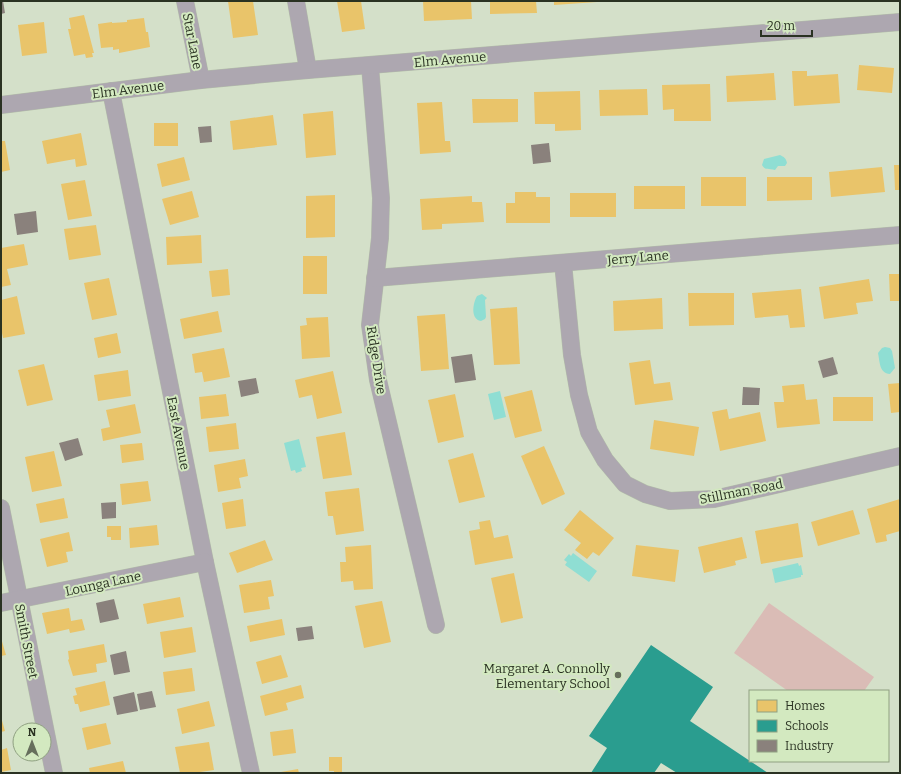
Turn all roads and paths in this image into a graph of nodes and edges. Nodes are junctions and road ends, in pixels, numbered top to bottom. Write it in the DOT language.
graph roads {
  1 [pos="185,1"];
  2 [pos="296,1"];
  3 [pos="900,22"];
  4 [pos="370,66"];
  5 [pos="308,70"];
  6 [pos="200,80"];
  7 [pos="111,92"];
  8 [pos="1,105"];
  9 [pos="900,235"];
  10 [pos="563,264"];
  11 [pos="375,278"];
  12 [pos="900,456"];
  13 [pos="1,508"];
  14 [pos="205,562"];
  15 [pos="19,600"];
  16 [pos="1,603"];
  17 [pos="436,625"];
  18 [pos="54,773"];
  19 [pos="251,773"];
  1 -- 6 [label="street, Star Lane"];
  2 -- 5 [label="street"];
  3 -- 4 [label="street, Elm Avenue"];
  4 -- 5 [label="street, Elm Avenue"];
  4 -- 11 [label="street, Ridge Drive"];
  5 -- 6 [label="street, Elm Avenue"];
  6 -- 7 [label="street, Elm Avenue"];
  7 -- 8 [label="street, Elm Avenue"];
  7 -- 14 [label="street, East Avenue"];
  9 -- 10 [label="street, Jerry Lane"];
  10 -- 11 [label="street, Jerry Lane"];
  10 -- 12 [label="street, Stillman Road"];
  11 -- 17 [label="street, Ridge Drive"];
  13 -- 15 [label="street, Smith Street"];
  14 -- 15 [label="street, Lounga Lane"];
  14 -- 19 [label="street, East Avenue"];
  15 -- 16 [label="street, Lounga Lane"];
  15 -- 18 [label="street, Smith Street"];
}
